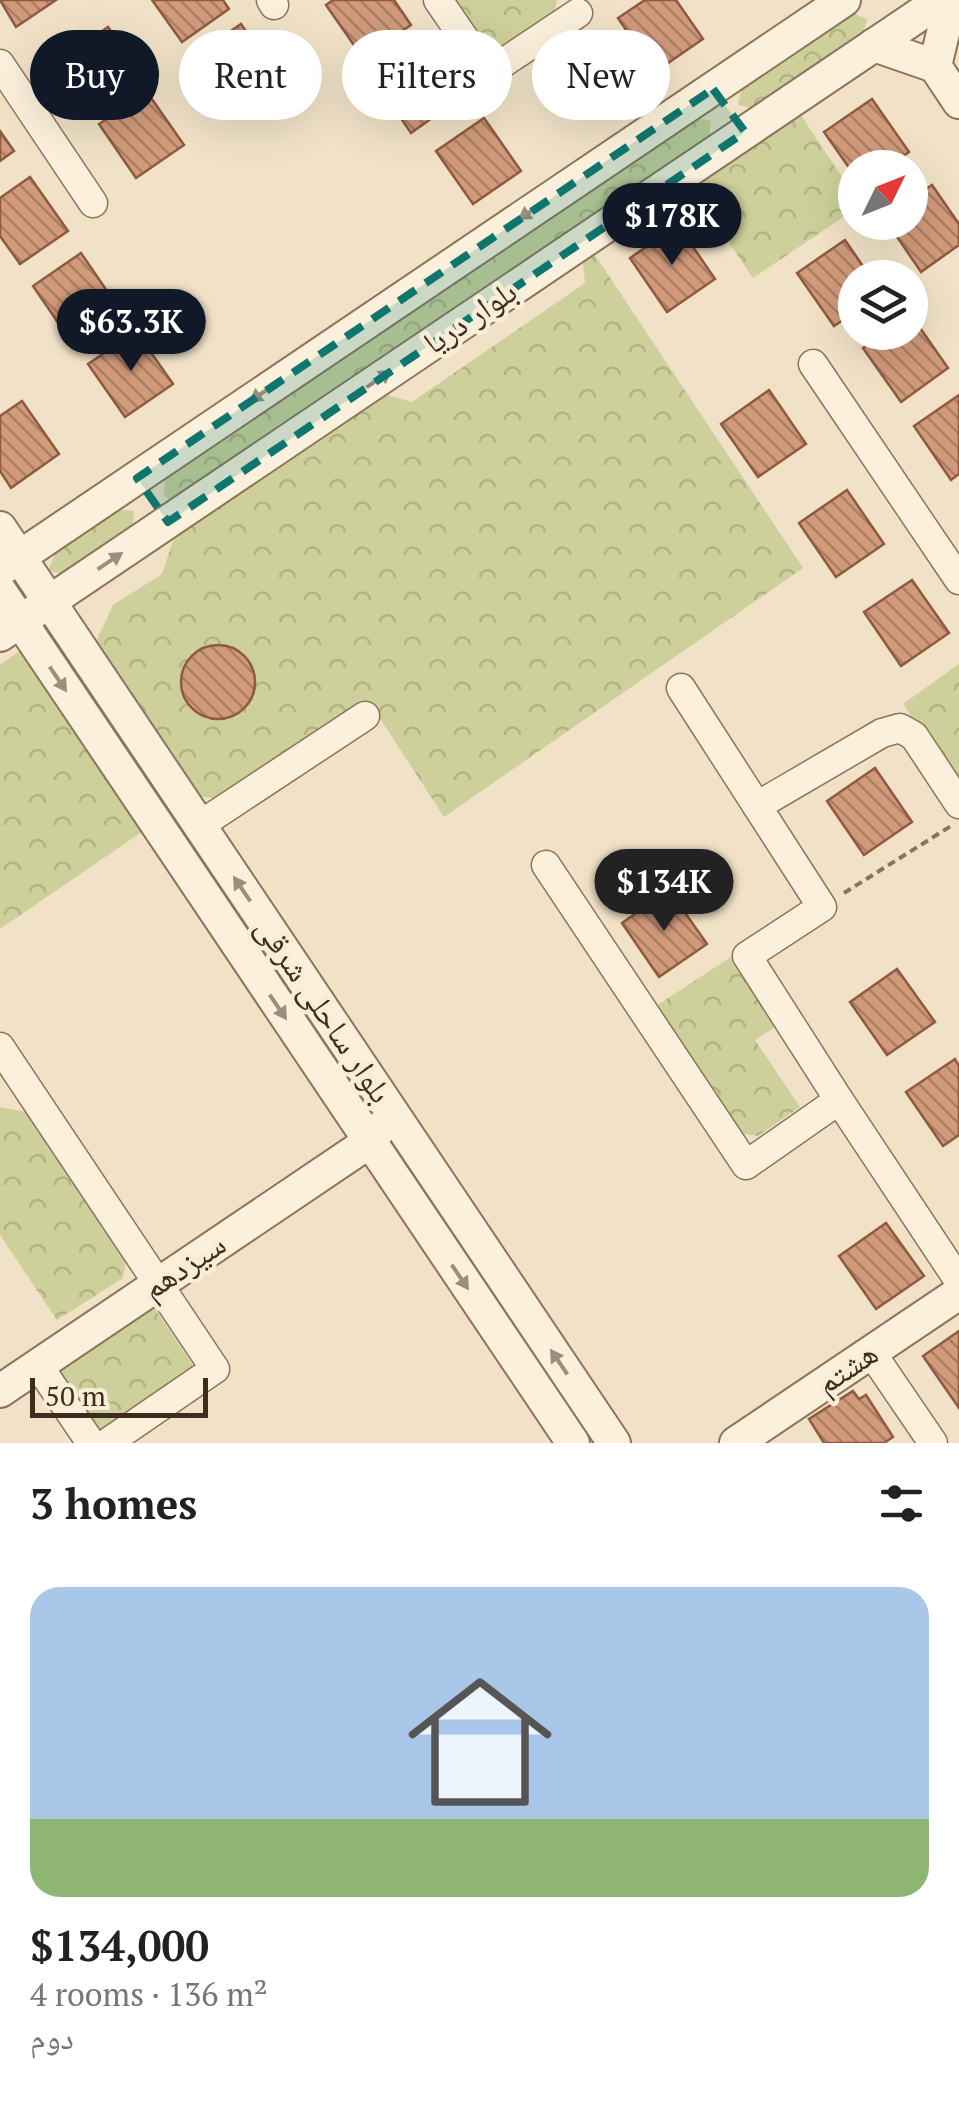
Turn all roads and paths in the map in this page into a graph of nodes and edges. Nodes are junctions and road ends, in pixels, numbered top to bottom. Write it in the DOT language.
graph roads {
  1 [pos="438,0"];
  2 [pos="940,0"];
  3 [pos="951,0"];
  4 [pos="838,2"];
  5 [pos="582,4"];
  6 [pos="898,12"];
  7 [pos="874,45"];
  8 [pos="0,64"];
  9 [pos="935,66"];
  10 [pos="713,89"];
  11 [pos="959,102"];
  12 [pos="745,132"];
  13 [pos="93,204"];
  14 [pos="813,364"];
  15 [pos="137,478"];
  16 [pos="168,522"];
  17 [pos="0,528"];
  18 [pos="959,580"];
  19 [pos="16,594"];
  20 [pos="681,688"];
  21 [pos="365,716"];
  22 [pos="959,804"];
  23 [pos="757,806"];
  24 [pos="959,821"];
  25 [pos="200,826"];
  26 [pos="546,865"];
  27 [pos="822,907"];
  28 [pos="0,1047"];
  29 [pos="839,1100"];
  30 [pos="392,1112"];
  31 [pos="368,1142"];
  32 [pos="959,1281"];
  33 [pos="157,1285"];
  34 [pos="959,1293"];
  35 [pos="871,1352"];
  36 [pos="38,1365"];
  37 [pos="0,1391"];
  38 [pos="91,1443"];
  39 [pos="107,1443"];
  40 [pos="573,1443"];
  41 [pos="614,1443"];
  42 [pos="736,1443"];
  43 [pos="933,1443"];
  1 -- 5 [label="street"];
  2 -- 6 [label="street, بلوار دریا"];
  3 -- 9 [label="street"];
  4 -- 10 [label="street, بلوار دریا"];
  6 -- 7 [label="street, بلوار دریا"];
  7 -- 9 [label="street"];
  7 -- 12 [label="street, بلوار دریا"];
  8 -- 13 [label="street"];
  9 -- 11 [label="street"];
  10 -- 12 [label="street"];
  10 -- 15 [label="street, بلوار دریا, one-way"];
  16 -- 12 [label="street, بلوار دریا, one-way"];
  14 -- 18 [label="street"];
  15 -- 16 [label="street"];
  15 -- 19 [label="street, بلوار دریا"];
  19 -- 16 [label="street, بلوار دریا, one-way"];
  17 -- 19 [label="street"];
  19 -- 25 [label="street, بلوار ساحلی شرقی"];
  19 -- 31 [label="street, بلوار ساحلی شرقی, one-way"];
  20 -- 23 [label="street"];
  21 -- 25 [label="street"];
  22 -- 23 [label="street"];
  23 -- 27 [label="street"];
  24 -- 27 [label="path"];
  30 -- 25 [label="street, بلوار ساحلی شرقی, one-way"];
  26 -- 29 [label="street"];
  27 -- 29 [label="street"];
  28 -- 33 [label="street"];
  29 -- 32 [label="street"];
  30 -- 31 [label="street, سیزدهم"];
  41 -- 30 [label="street, بلوار ساحلی شرقی, one-way"];
  31 -- 33 [label="street, سیزدهم"];
  31 -- 40 [label="street, بلوار ساحلی شرقی, one-way"];
  33 -- 36 [label="street, سیزدهم"];
  33 -- 39 [label="street"];
  34 -- 35 [label="street, هشتم"];
  35 -- 42 [label="street, هشتم"];
  35 -- 43 [label="street"];
  36 -- 37 [label="street, سیزدهم"];
  36 -- 38 [label="street"];
}
